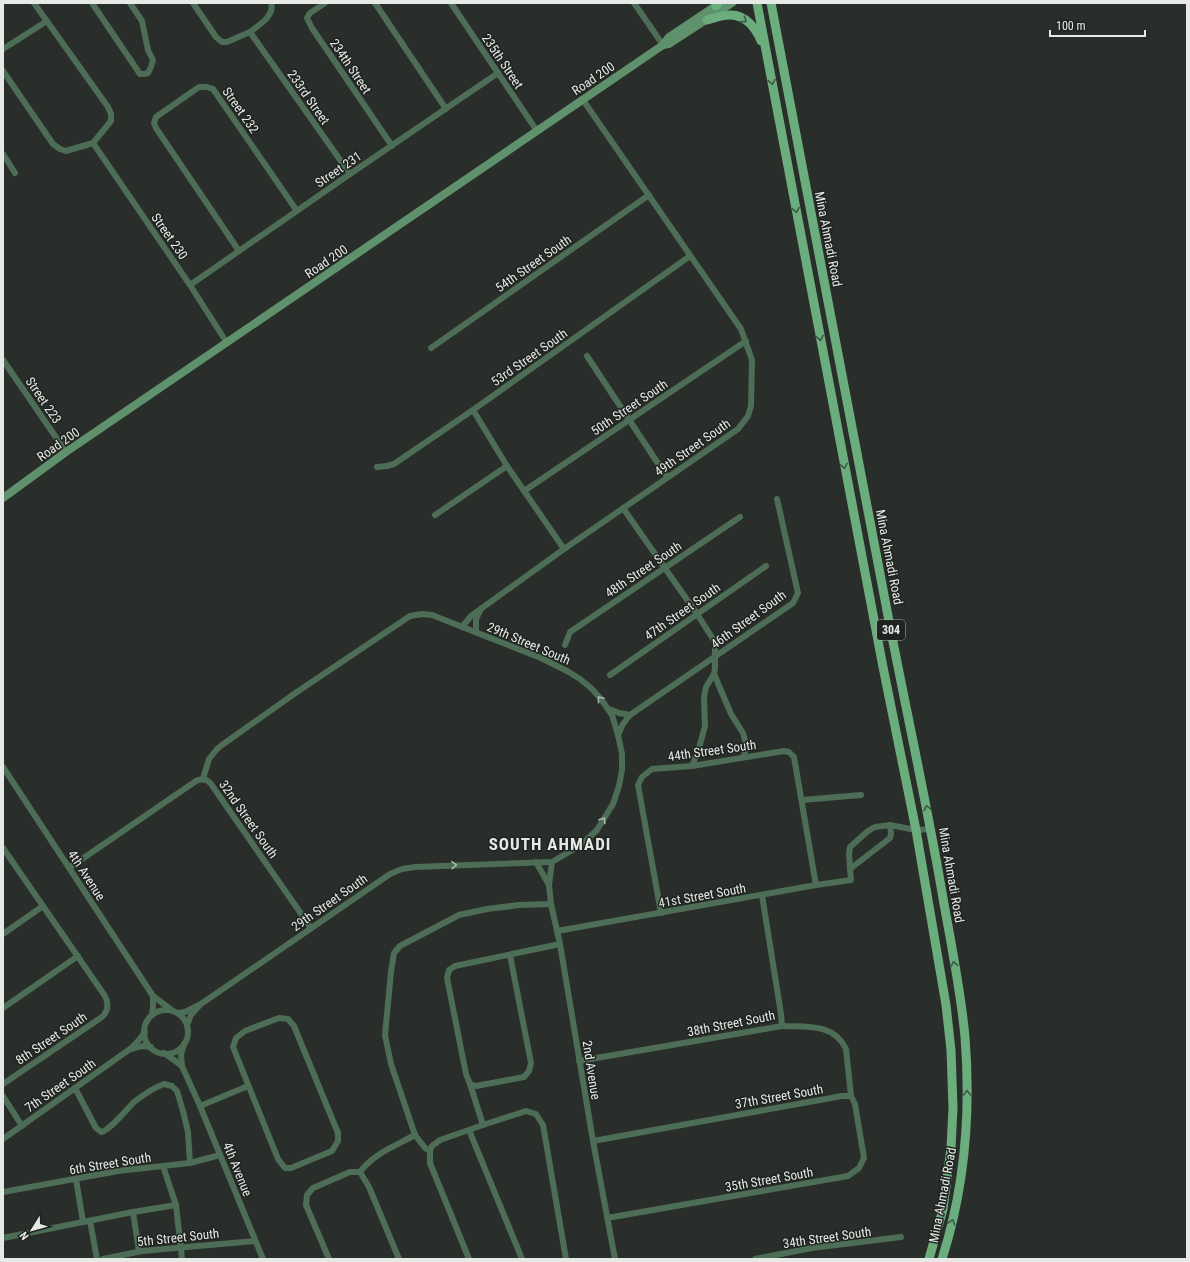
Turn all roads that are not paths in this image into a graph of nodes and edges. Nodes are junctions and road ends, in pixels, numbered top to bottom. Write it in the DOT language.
graph roads {
  1 [pos="34,3"];
  2 [pos="92,3"];
  3 [pos="130,3"];
  4 [pos="193,3"];
  5 [pos="271,3"];
  6 [pos="325,3"];
  7 [pos="375,3"];
  8 [pos="451,3"];
  9 [pos="634,3"];
  10 [pos="732,3"];
  11 [pos="757,3"];
  12 [pos="771,3"];
  13 [pos="718,4"];
  14 [pos="707,20"];
  15 [pos="47,21"];
  16 [pos="250,32"];
  17 [pos="663,45"];
  18 [pos="3,49"];
  19 [pos="769,66"];
  20 [pos="3,71"];
  21 [pos="498,73"];
  22 [pos="583,100"];
  23 [pos="446,109"];
  24 [pos="537,131"];
  25 [pos="92,143"];
  26 [pos="392,146"];
  27 [pos="3,154"];
  28 [pos="15,173"];
  29 [pos="350,174"];
  30 [pos="649,195"];
  31 [pos="296,211"];
  32 [pos="239,251"];
  33 [pos="690,256"];
  34 [pos="190,285"];
  35 [pos="746,341"];
  36 [pos="227,343"];
  37 [pos="431,348"];
  38 [pos="587,356"];
  39 [pos="3,360"];
  40 [pos="473,410"];
  41 [pos="629,419"];
  42 [pos="66,452"];
  43 [pos="507,466"];
  44 [pos="378,467"];
  45 [pos="667,477"];
  46 [pos="524,491"];
  47 [pos="3,498"];
  48 [pos="777,499"];
  49 [pos="623,508"];
  50 [pos="435,515"];
  51 [pos="740,517"];
  52 [pos="564,549"];
  53 [pos="766,566"];
  54 [pos="665,568"];
  55 [pos="482,608"];
  56 [pos="697,614"];
  57 [pos="462,627"];
  58 [pos="473,631"];
  59 [pos="565,645"];
  60 [pos="715,657"];
  61 [pos="714,674"];
  62 [pos="610,675"];
  63 [pos="609,709"];
  64 [pos="630,715"];
  65 [pos="618,735"];
  66 [pos="744,757"];
  67 [pos="692,766"];
  68 [pos="3,767"];
  69 [pos="203,779"];
  70 [pos="861,795"];
  71 [pos="802,800"];
  72 [pos="890,825"];
  73 [pos="916,830"];
  74 [pos="931,830"];
  75 [pos="3,848"];
  76 [pos="9,856"];
  77 [pos="3,860"];
  78 [pos="536,862"];
  79 [pos="552,862"];
  80 [pos="69,868"];
  81 [pos="850,869"];
  82 [pos="549,885"];
  83 [pos="816,885"];
  84 [pos="762,896"];
  85 [pos="551,904"];
  86 [pos="43,906"];
  87 [pos="661,913"];
  88 [pos="311,928"];
  89 [pos="557,931"];
  90 [pos="3,934"];
  91 [pos="560,944"];
  92 [pos="510,955"];
  93 [pos="78,956"];
  94 [pos="153,996"];
  95 [pos="201,1004"];
  96 [pos="3,1008"];
  97 [pos="176,1012"];
  98 [pos="152,1015"];
  99 [pos="187,1025"];
  100 [pos="782,1026"];
  101 [pos="145,1032"];
  102 [pos="184,1044"];
  103 [pos="151,1047"];
  104 [pos="130,1049"];
  105 [pos="163,1053"];
  106 [pos="579,1061"];
  107 [pos="182,1066"];
  108 [pos="3,1084"];
  109 [pos="470,1084"];
  110 [pos="248,1086"];
  111 [pos="75,1088"];
  112 [pos="3,1096"];
  113 [pos="851,1096"];
  114 [pos="200,1106"];
  115 [pos="483,1125"];
  116 [pos="22,1126"];
  117 [pos="469,1130"];
  118 [pos="415,1135"];
  119 [pos="3,1139"];
  120 [pos="593,1141"];
  121 [pos="430,1151"];
  122 [pos="220,1155"];
  123 [pos="190,1163"];
  124 [pos="163,1166"];
  125 [pos="360,1172"];
  126 [pos="76,1179"];
  127 [pos="3,1192"];
  128 [pos="176,1205"];
  129 [pos="134,1212"];
  130 [pos="607,1218"];
  131 [pos="90,1221"];
  132 [pos="83,1222"];
  133 [pos="901,1237"];
  134 [pos="3,1238"];
  135 [pos="255,1241"];
  136 [pos="181,1248"];
  137 [pos="139,1251"];
  138 [pos="131,1256"];
  139 [pos="97,1259"];
  140 [pos="104,1259"];
  141 [pos="182,1259"];
  142 [pos="263,1259"];
  143 [pos="329,1259"];
  144 [pos="400,1259"];
  145 [pos="469,1259"];
  146 [pos="522,1259"];
  147 [pos="566,1259"];
  148 [pos="615,1259"];
  149 [pos="755,1259"];
  150 [pos="929,1259"];
  151 [pos="942,1259"];
  1 -- 15 [label="street"];
  2 -- 3 [label="street"];
  4 -- 16 [label="street"];
  5 -- 16 [label="street"];
  6 -- 26 [label="street, 234th Street"];
  7 -- 23 [label="street"];
  8 -- 21 [label="street, 235th Street"];
  9 -- 17 [label="street"];
  10 -- 14 [label="main road, Road 200"];
  11 -- 19 [label="main road, Mina Ahmadi Road / 304"];
  74 -- 12 [label="main road, Mina Ahmadi Road / 304, one-way"];
  13 -- 17 [label="main road, Road 200"];
  14 -- 17 [label="main road, Road 200"];
  14 -- 19 [label="main road, one-way"];
  15 -- 18 [label="street"];
  15 -- 25 [label="street"];
  16 -- 29 [label="street, 233rd Street"];
  17 -- 22 [label="main road, Road 200"];
  19 -- 73 [label="main road, Mina Ahmadi Road / 304, one-way"];
  20 -- 25 [label="street"];
  21 -- 23 [label="street, Street 231"];
  21 -- 24 [label="street, 235th Street"];
  22 -- 24 [label="main road, Road 200"];
  22 -- 30 [label="street, 49th Street South"];
  23 -- 26 [label="street, Street 231"];
  24 -- 36 [label="main road, Road 200"];
  25 -- 34 [label="street, Street 230"];
  26 -- 29 [label="street, Street 231"];
  27 -- 28 [label="street"];
  29 -- 31 [label="street, Street 231"];
  30 -- 33 [label="street, 49th Street South"];
  30 -- 37 [label="street, 54th Street South"];
  31 -- 32 [label="street, Street 231"];
  31 -- 32 [label="street, Street 232"];
  32 -- 34 [label="street, Street 231"];
  33 -- 35 [label="street, 49th Street South"];
  33 -- 40 [label="street, 53rd Street South"];
  34 -- 36 [label="street, Street 230"];
  35 -- 41 [label="street, 50th Street South"];
  35 -- 45 [label="street, 49th Street South"];
  36 -- 42 [label="main road, Road 200"];
  38 -- 41 [label="street"];
  39 -- 42 [label="street, Street 223"];
  40 -- 43 [label="street"];
  40 -- 44 [label="street, 53rd Street South"];
  41 -- 45 [label="street"];
  41 -- 46 [label="street, 50th Street South"];
  42 -- 47 [label="main road, Road 200"];
  43 -- 46 [label="street"];
  43 -- 50 [label="street"];
  45 -- 49 [label="street, 49th Street South"];
  46 -- 52 [label="street"];
  48 -- 60 [label="street, 46th Street South"];
  49 -- 52 [label="street, 49th Street South"];
  49 -- 54 [label="street"];
  51 -- 54 [label="street, 48th Street South"];
  52 -- 55 [label="street, 49th Street South"];
  53 -- 56 [label="street, 47th Street South"];
  54 -- 56 [label="street"];
  54 -- 59 [label="street, 48th Street South"];
  55 -- 57 [label="street, 49th Street South"];
  55 -- 58 [label="street"];
  56 -- 60 [label="street"];
  56 -- 62 [label="street, 47th Street South"];
  57 -- 58 [label="street, 29th Street South"];
  57 -- 69 [label="street, 29th Street South"];
  63 -- 58 [label="street, 29th Street South, one-way"];
  60 -- 61 [label="street"];
  60 -- 64 [label="street, 46th Street South"];
  61 -- 66 [label="street"];
  61 -- 67 [label="street"];
  63 -- 64 [label="street"];
  63 -- 65 [label="street, 29th Street South"];
  64 -- 65 [label="street, 46th Street South"];
  79 -- 65 [label="street, 29th Street South, one-way"];
  66 -- 67 [label="street, 44th Street South"];
  66 -- 71 [label="street, 44th Street South"];
  67 -- 87 [label="street, 44th Street South"];
  68 -- 80 [label="street, 4th Avenue"];
  69 -- 80 [label="street, 32nd Street South"];
  69 -- 88 [label="street, 32nd Street South"];
  70 -- 71 [label="street"];
  71 -- 83 [label="street, 44th Street South"];
  72 -- 73 [label="street"];
  72 -- 81 [label="street"];
  72 -- 81 [label="street"];
  73 -- 74 [label="street"];
  73 -- 150 [label="main road, Mina Ahmadi Road / 304"];
  151 -- 74 [label="main road, Mina Ahmadi Road / 304, one-way"];
  75 -- 76 [label="street"];
  76 -- 77 [label="street"];
  76 -- 86 [label="street"];
  78 -- 79 [label="street, 29th Street South"];
  78 -- 82 [label="street, 2nd Avenue"];
  88 -- 78 [label="street, 29th Street South, one-way"];
  79 -- 82 [label="street, 2nd Avenue"];
  80 -- 94 [label="street, 4th Avenue"];
  81 -- 83 [label="street, 41st Street South"];
  82 -- 85 [label="street, 2nd Avenue"];
  83 -- 84 [label="street, 41st Street South"];
  84 -- 87 [label="street, 41st Street South"];
  84 -- 100 [label="street, 38th Street South"];
  85 -- 89 [label="street, 2nd Avenue"];
  85 -- 118 [label="street"];
  86 -- 90 [label="street"];
  86 -- 93 [label="street"];
  87 -- 89 [label="street, 41st Street South"];
  88 -- 95 [label="street, 29th Street South"];
  89 -- 91 [label="street, 2nd Avenue"];
  91 -- 92 [label="street"];
  91 -- 106 [label="street, 2nd Avenue"];
  92 -- 109 [label="street"];
  92 -- 109 [label="street"];
  93 -- 96 [label="street"];
  93 -- 108 [label="street, 8th Street South"];
  94 -- 97 [label="street, 4th Avenue"];
  94 -- 98 [label="street"];
  95 -- 97 [label="street, 29th Street South"];
  95 -- 99 [label="street, 29th Street South"];
  97 -- 98 [label="street"];
  97 -- 99 [label="street"];
  98 -- 101 [label="street"];
  99 -- 102 [label="street"];
  100 -- 106 [label="street, 38th Street South"];
  100 -- 113 [label="street"];
  101 -- 103 [label="street"];
  101 -- 104 [label="street, 7th Street South"];
  102 -- 105 [label="street"];
  102 -- 107 [label="street, 4th Avenue"];
  103 -- 104 [label="street, 7th Street South"];
  103 -- 105 [label="street"];
  104 -- 111 [label="street, 7th Street South"];
  105 -- 107 [label="street"];
  106 -- 120 [label="street, 2nd Avenue"];
  107 -- 114 [label="street, 4th Avenue"];
  109 -- 115 [label="street"];
  110 -- 110 [label="street"];
  110 -- 114 [label="street"];
  111 -- 116 [label="street, 7th Street South"];
  111 -- 123 [label="street"];
  112 -- 116 [label="street"];
  113 -- 120 [label="street, 37th Street South"];
  113 -- 130 [label="street, 35th Street South"];
  114 -- 122 [label="street, 4th Avenue"];
  115 -- 117 [label="street"];
  115 -- 147 [label="street"];
  116 -- 119 [label="street, 7th Street South"];
  117 -- 121 [label="street"];
  117 -- 146 [label="street"];
  118 -- 121 [label="street"];
  118 -- 125 [label="street"];
  120 -- 130 [label="street, 2nd Avenue"];
  121 -- 145 [label="street"];
  122 -- 123 [label="street, 6th Street South"];
  122 -- 135 [label="street, 4th Avenue"];
  123 -- 124 [label="street, 6th Street South"];
  124 -- 126 [label="street, 6th Street South"];
  124 -- 128 [label="street"];
  125 -- 143 [label="street"];
  125 -- 144 [label="street"];
  126 -- 127 [label="street, 6th Street South"];
  126 -- 132 [label="street"];
  128 -- 129 [label="street"];
  128 -- 136 [label="street"];
  129 -- 131 [label="street"];
  129 -- 137 [label="street"];
  130 -- 148 [label="street, 2nd Avenue"];
  131 -- 132 [label="street"];
  131 -- 139 [label="street"];
  132 -- 134 [label="street"];
  133 -- 149 [label="street, 34th Street South"];
  135 -- 136 [label="street, 5th Street South"];
  135 -- 142 [label="street, 4th Avenue"];
  136 -- 137 [label="street, 5th Street South"];
  136 -- 141 [label="street"];
  137 -- 138 [label="street, 5th Street South"];
  138 -- 140 [label="street, 5th Street South"];
}
